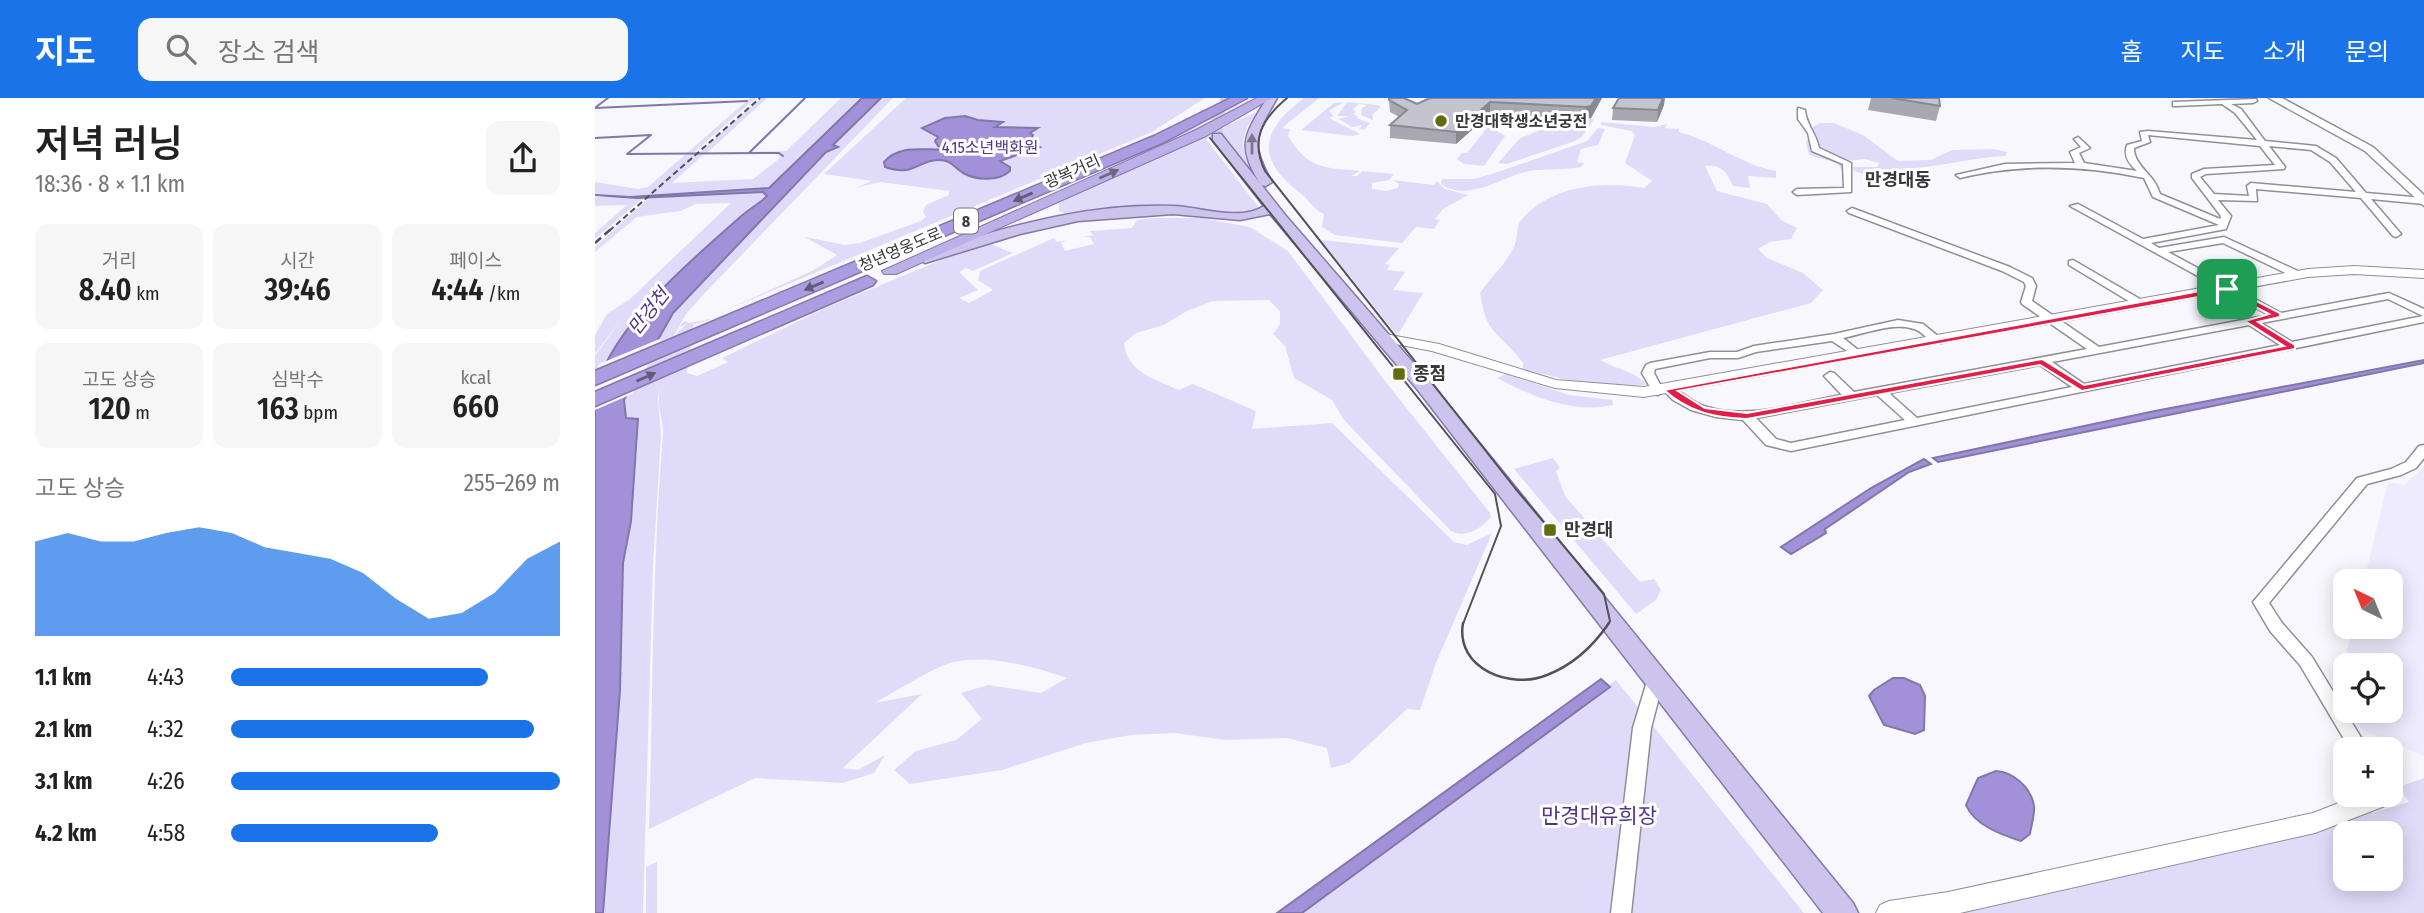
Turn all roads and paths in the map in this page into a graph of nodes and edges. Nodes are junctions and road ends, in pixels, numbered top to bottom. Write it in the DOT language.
graph roads {
  1 [pos="1241,98"];
  2 [pos="1266,98"];
  3 [pos="1272,98"];
  4 [pos="2274,98"];
  5 [pos="2253,101"];
  6 [pos="2223,102"];
  7 [pos="2176,104"];
  8 [pos="1801,110"];
  9 [pos="1217,137"];
  10 [pos="2078,139"];
  11 [pos="2263,143"];
  12 [pos="2082,167"];
  13 [pos="1960,175"];
  14 [pos="2145,175"];
  15 [pos="1797,192"];
  16 [pos="1061,196"];
  17 [pos="2362,196"];
  18 [pos="2212,197"];
  19 [pos="2424,202"];
  20 [pos="1272,206"];
  21 [pos="2075,206"];
  22 [pos="1852,211"];
  23 [pos="1081,216"];
  24 [pos="1242,216"];
  25 [pos="2223,222"];
  26 [pos="2396,234"];
  27 [pos="2140,242"];
  28 [pos="1306,245"];
  29 [pos="2157,251"];
  30 [pos="2073,263"];
  31 [pos="890,271"];
  32 [pos="2424,274"];
  33 [pos="2298,275"];
  34 [pos="2227,289"];
  35 [pos="2141,304"];
  36 [pos="2424,313"];
  37 [pos="2277,315"];
  38 [pos="2424,319"];
  39 [pos="2054,320"];
  40 [pos="2250,321"];
  41 [pos="1834,337"];
  42 [pos="1385,338"];
  43 [pos="1938,341"];
  44 [pos="692,347"];
  45 [pos="2292,347"];
  46 [pos="2098,351"];
  47 [pos="1745,353"];
  48 [pos="1858,355"];
  49 [pos="2042,361"];
  50 [pos="1762,373"];
  51 [pos="1830,376"];
  52 [pos="595,379"];
  53 [pos="2082,388"];
  54 [pos="1663,390"];
  55 [pos="1880,392"];
  56 [pos="1852,397"];
  57 [pos="595,400"];
  58 [pos="1747,416"];
  59 [pos="1915,422"];
  60 [pos="2424,449"];
  61 [pos="1655,678"];
  62 [pos="2352,737"];
  63 [pos="2356,807"];
  64 [pos="1621,913"];
  65 [pos="1842,913"];
  66 [pos="1889,913"];
  1 -- 44 [label="highway, 청년영웅도로 / 8, one-way"];
  16 -- 2 [label="highway, 광복거리 / 8, one-way"];
  28 -- 3 [label="main road, one-way"];
  4 -- 19 [label="main road"];
  5 -- 6 [label="street"];
  6 -- 7 [label="street"];
  6 -- 11 [label="street"];
  8 -- 15 [label="street"];
  9 -- 20 [label="main road"];
  10 -- 12 [label="street"];
  11 -- 14 [label="street"];
  11 -- 17 [label="street"];
  11 -- 18 [label="street"];
  12 -- 13 [label="street"];
  12 -- 14 [label="street"];
  14 -- 25 [label="street"];
  16 -- 23 [label="main road"];
  16 -- 31 [label="highway, 광복거리 / 8"];
  17 -- 18 [label="street"];
  17 -- 19 [label="street"];
  17 -- 26 [label="street"];
  18 -- 25 [label="street"];
  20 -- 24 [label="main road"];
  20 -- 28 [label="main road"];
  21 -- 27 [label="street"];
  22 -- 39 [label="street"];
  23 -- 24 [label="main road"];
  23 -- 31 [label="main road"];
  24 -- 28 [label="main road"];
  25 -- 27 [label="street"];
  27 -- 29 [label="street"];
  28 -- 42 [label="main road"];
  29 -- 33 [label="street"];
  29 -- 34 [label="street"];
  30 -- 35 [label="street"];
  31 -- 44 [label="highway, 청년영웅도로 / 8"];
  32 -- 33 [label="street"];
  33 -- 34 [label="street"];
  34 -- 35 [label="street"];
  34 -- 37 [label="street"];
  35 -- 39 [label="street"];
  36 -- 37 [label="street"];
  37 -- 40 [label="street"];
  38 -- 45 [label="street"];
  39 -- 43 [label="street"];
  39 -- 46 [label="street"];
  40 -- 45 [label="street"];
  40 -- 46 [label="street"];
  41 -- 43 [label="street"];
  41 -- 47 [label="street"];
  41 -- 48 [label="street"];
  42 -- 54 [label="street"];
  42 -- 61 [label="main road"];
  43 -- 48 [label="street"];
  44 -- 52 [label="highway, 청년영웅도로 / 8"];
  57 -- 44 [label="highway, 청년영웅도로 / 8, one-way"];
  45 -- 53 [label="street"];
  46 -- 49 [label="street"];
  47 -- 50 [label="street"];
  47 -- 54 [label="street"];
  48 -- 50 [label="street"];
  49 -- 53 [label="street"];
  49 -- 55 [label="street"];
  50 -- 54 [label="street"];
  51 -- 56 [label="street"];
  53 -- 59 [label="street"];
  54 -- 58 [label="street"];
  55 -- 56 [label="street"];
  55 -- 59 [label="street"];
  56 -- 58 [label="street"];
  58 -- 59 [label="street"];
  60 -- 62 [label="street"];
  61 -- 64 [label="street"];
  61 -- 65 [label="main road"];
  63 -- 66 [label="street"];
}
